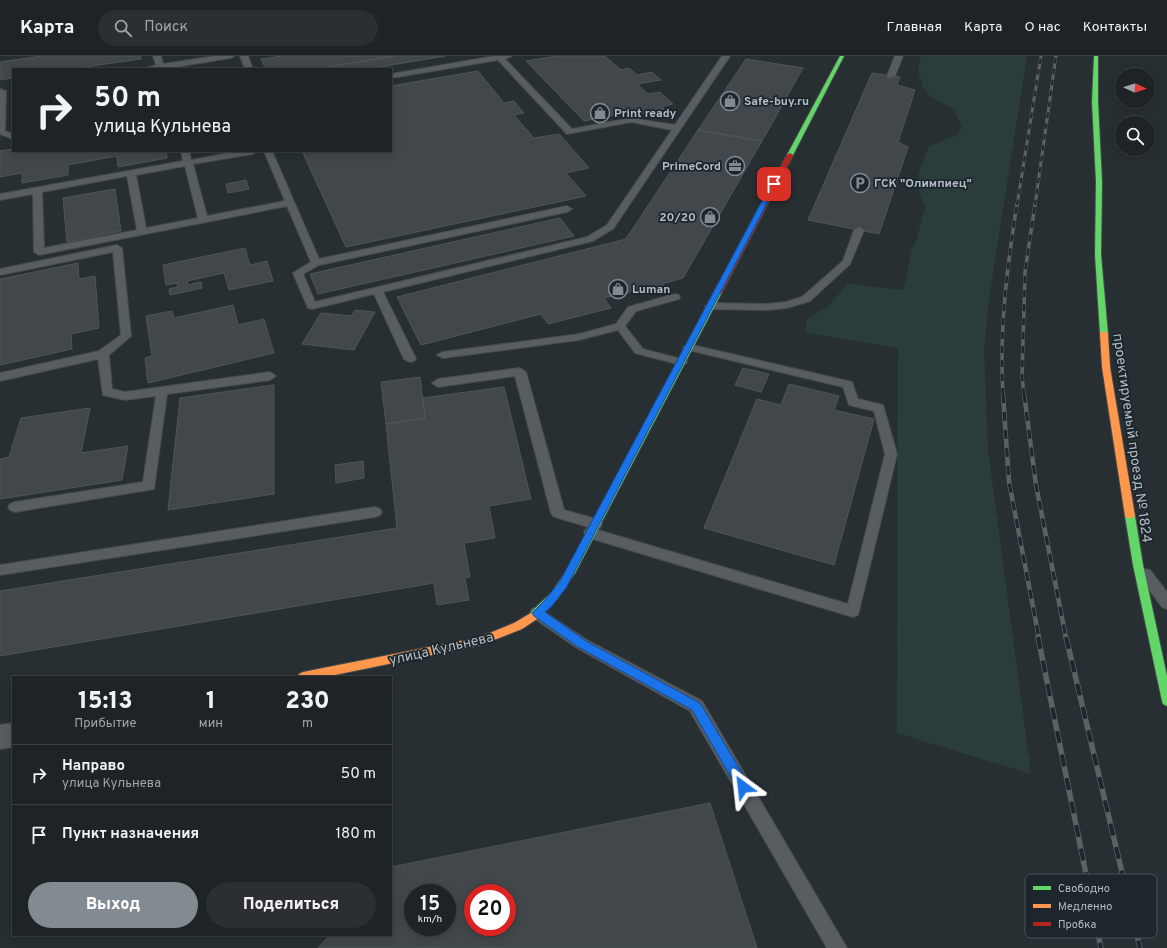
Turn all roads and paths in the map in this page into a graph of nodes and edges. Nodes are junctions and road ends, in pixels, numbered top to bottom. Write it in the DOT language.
graph roads {
  1 [pos="158,56"];
  2 [pos="230,56"];
  3 [pos="244,56"];
  4 [pos="510,56"];
  5 [pos="726,56"];
  6 [pos="842,56"];
  7 [pos="899,56"];
  8 [pos="1096,56"];
  9 [pos="500,58"];
  10 [pos="161,68"];
  11 [pos="250,68"];
  12 [pos="392,76"];
  13 [pos="892,76"];
  14 [pos="12,89"];
  15 [pos="1,91"];
  16 [pos="677,128"];
  17 [pos="12,138"];
  18 [pos="12,138"];
  19 [pos="0,142"];
  20 [pos="185,152"];
  21 [pos="248,152"];
  22 [pos="268,152"];
  23 [pos="188,163"];
  24 [pos="131,173"];
  25 [pos="37,190"];
  26 [pos="0,197"];
  27 [pos="290,202"];
  28 [pos="567,209"];
  29 [pos="203,220"];
  30 [pos="859,230"];
  31 [pos="142,232"];
  32 [pos="316,262"];
  33 [pos="0,272"];
  34 [pos="378,292"];
  35 [pos="675,298"];
  36 [pos="710,306"];
  37 [pos="620,326"];
  38 [pos="688,347"];
  39 [pos="103,354"];
  40 [pos="444,355"];
  41 [pos="410,359"];
  42 [pos="681,362"];
  43 [pos="270,376"];
  44 [pos="0,377"];
  45 [pos="438,383"];
  46 [pos="162,391"];
  47 [pos="15,507"];
  48 [pos="375,512"];
  49 [pos="593,529"];
  50 [pos="1138,565"];
  51 [pos="0,570"];
  52 [pos="1167,604"];
  53 [pos="537,613"];
  54 [pos="308,676"];
  55 [pos="1167,701"];
  56 [pos="12,735"];
  57 [pos="0,737"];
  58 [pos="838,948"];
  1 -- 10 [label="lane"];
  2 -- 10 [label="lane"];
  3 -- 11 [label="lane"];
  4 -- 9 [label="lane"];
  5 -- 16 [label="lane"];
  6 -- 36 [label="street, улица Кульнева"];
  7 -- 13 [label="lane"];
  8 -- 50 [label="street, проектируемый проезд № 1824"];
  9 -- 12 [label="lane"];
  9 -- 16 [label="lane"];
  14 -- 15 [label="lane"];
  15 -- 17 [label="lane"];
  16 -- 34 [label="lane"];
  18 -- 19 [label="lane"];
  20 -- 23 [label="lane"];
  21 -- 23 [label="lane"];
  22 -- 27 [label="lane"];
  23 -- 24 [label="lane"];
  23 -- 29 [label="lane"];
  24 -- 25 [label="lane"];
  24 -- 31 [label="lane"];
  25 -- 26 [label="lane"];
  25 -- 31 [label="lane"];
  27 -- 29 [label="lane"];
  27 -- 32 [label="lane"];
  28 -- 32 [label="lane"];
  29 -- 31 [label="lane"];
  30 -- 36 [label="lane"];
  32 -- 34 [label="lane"];
  33 -- 39 [label="lane"];
  34 -- 41 [label="lane"];
  35 -- 37 [label="lane"];
  36 -- 38 [label="street, улица Кульнева"];
  37 -- 40 [label="lane"];
  37 -- 42 [label="lane"];
  38 -- 42 [label="street, улица Кульнева"];
  38 -- 49 [label="lane"];
  39 -- 44 [label="lane"];
  39 -- 46 [label="lane"];
  42 -- 49 [label="street, улица Кульнева"];
  43 -- 46 [label="lane"];
  45 -- 49 [label="lane"];
  46 -- 47 [label="lane"];
  48 -- 51 [label="lane"];
  49 -- 53 [label="street, улица Кульнева"];
  50 -- 52 [label="lane"];
  50 -- 55 [label="street, проектируемый проезд № 1824"];
  53 -- 54 [label="street, улица Кульнева"];
  53 -- 58 [label="lane"];
  56 -- 57 [label="street"];
}
